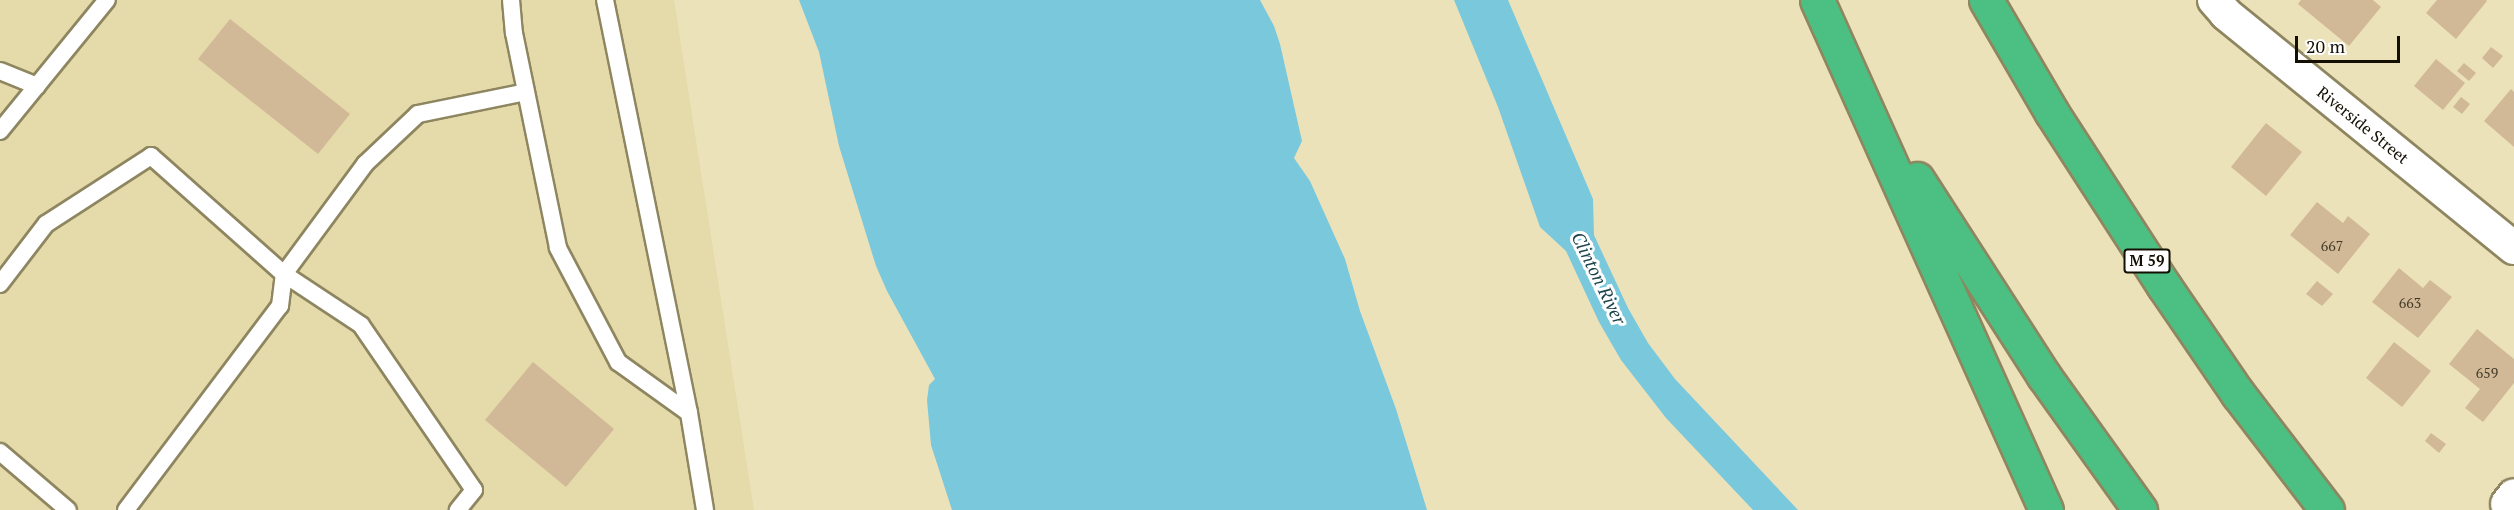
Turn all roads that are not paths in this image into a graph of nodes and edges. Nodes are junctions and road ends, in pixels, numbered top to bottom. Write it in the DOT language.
graph roads {
  1 [pos="108,0"];
  2 [pos="510,0"];
  3 [pos="604,0"];
  4 [pos="1817,0"];
  5 [pos="1986,0"];
  6 [pos="2214,0"];
  7 [pos="1840,48"];
  8 [pos="0,71"];
  9 [pos="37,86"];
  10 [pos="526,92"];
  11 [pos="0,131"];
  12 [pos="2514,248"];
  13 [pos="284,274"];
  14 [pos="0,284"];
  15 [pos="689,414"];
  16 [pos="0,452"];
  17 [pos="68,510"];
  18 [pos="126,510"];
  19 [pos="458,510"];
  20 [pos="705,510"];
  21 [pos="2046,510"];
  22 [pos="2140,510"];
  23 [pos="2327,510"];
  1 -- 9 [label="lane"];
  2 -- 10 [label="lane"];
  3 -- 15 [label="lane"];
  4 -- 7 [label="highway"];
  5 -- 23 [label="highway, M 59"];
  6 -- 12 [label="street, Riverside Street"];
  7 -- 21 [label="highway"];
  7 -- 22 [label="highway"];
  8 -- 9 [label="lane"];
  9 -- 11 [label="lane"];
  10 -- 13 [label="lane"];
  10 -- 15 [label="lane"];
  13 -- 14 [label="lane"];
  13 -- 18 [label="lane"];
  13 -- 19 [label="lane"];
  15 -- 20 [label="lane"];
  16 -- 17 [label="lane"];
}
